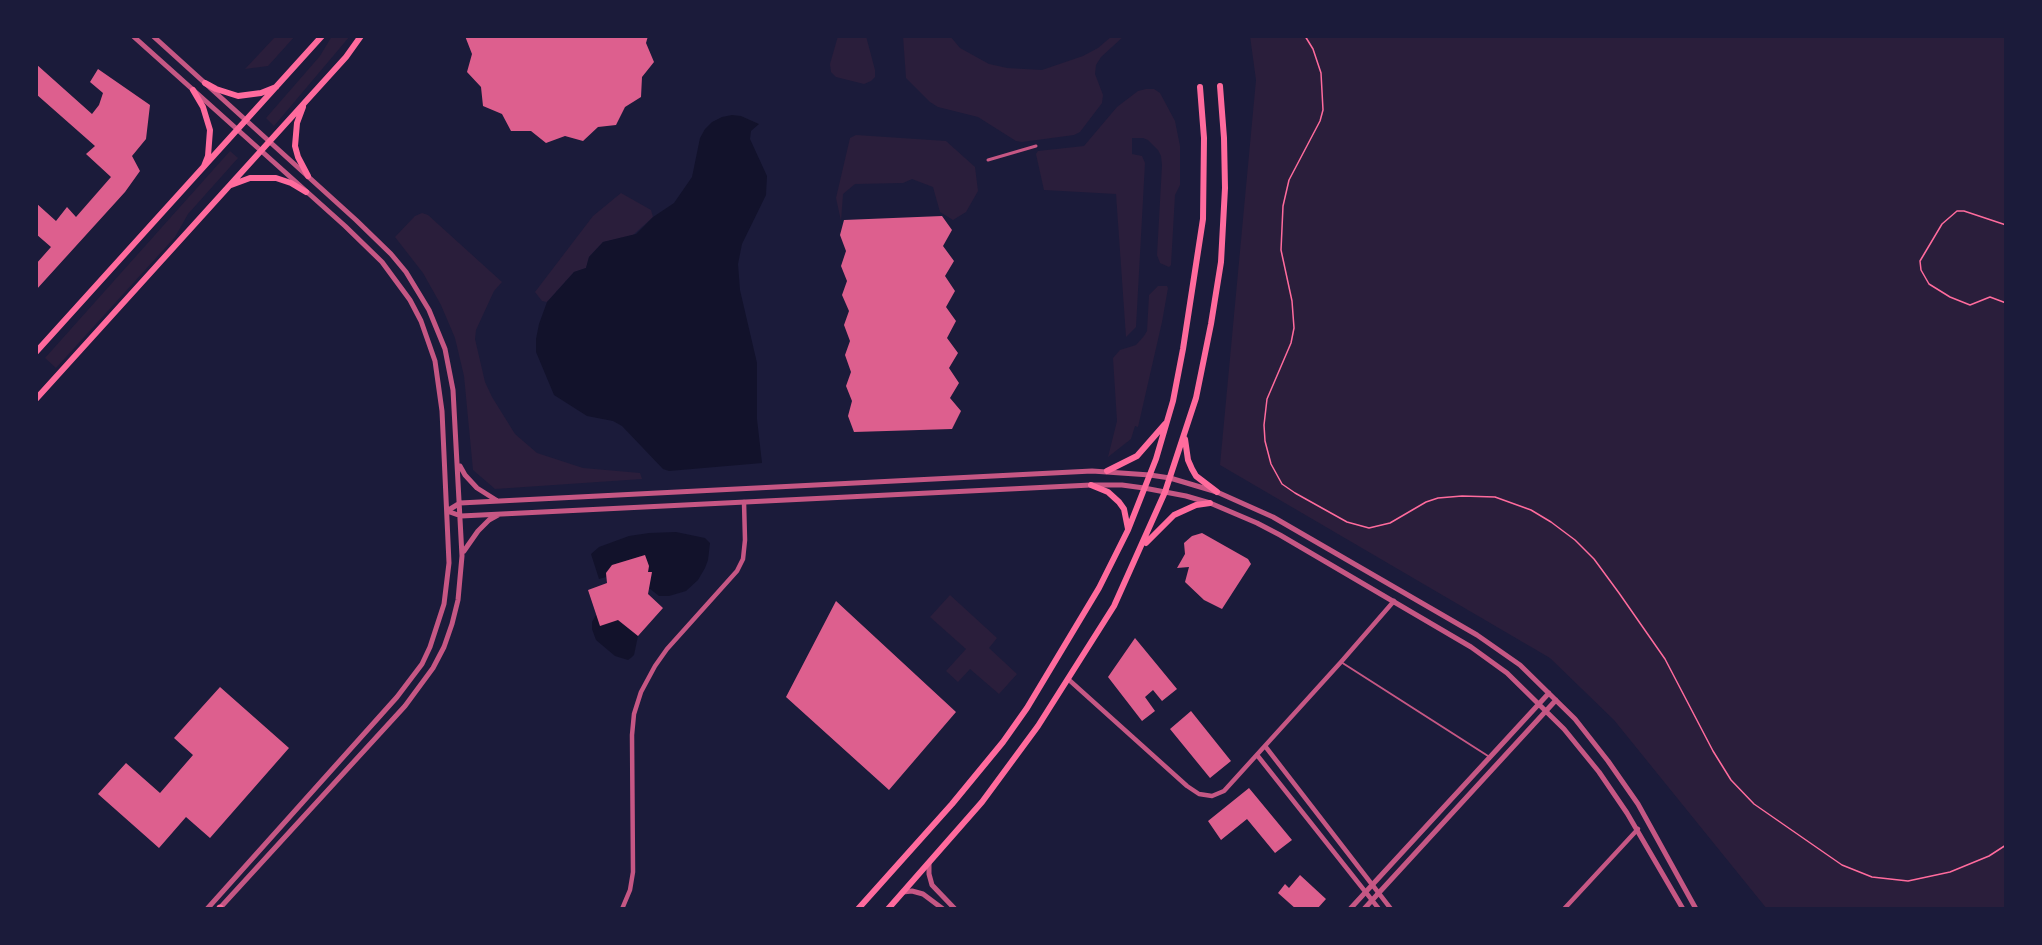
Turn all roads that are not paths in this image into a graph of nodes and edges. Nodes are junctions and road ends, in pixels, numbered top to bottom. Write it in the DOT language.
graph roads {
  1 [pos="133,36"];
  2 [pos="153,36"];
  3 [pos="322,36"];
  4 [pos="362,36"];
  5 [pos="205,83"];
  6 [pos="281,83"];
  7 [pos="1220,86"];
  8 [pos="1200,87"];
  9 [pos="193,90"];
  10 [pos="308,99"];
  11 [pos="247,121"];
  12 [pos="238,130"];
  13 [pos="269,141"];
  14 [pos="1036,147"];
  15 [pos="261,151"];
  16 [pos="988,160"];
  17 [pos="203,169"];
  18 [pos="308,176"];
  19 [pos="228,187"];
  20 [pos="306,192"];
  21 [pos="36,352"];
  22 [pos="36,399"];
  23 [pos="1167,422"];
  24 [pos="1185,435"];
  25 [pos="458,459"];
  26 [pos="1107,471"];
  27 [pos="1150,475"];
  28 [pos="1170,478"];
  29 [pos="1091,485"];
  30 [pos="1144,488"];
  31 [pos="1165,492"];
  32 [pos="1217,492"];
  33 [pos="500,501"];
  34 [pos="744,502"];
  35 [pos="460,503"];
  36 [pos="1210,504"];
  37 [pos="447,511"];
  38 [pos="502,514"];
  39 [pos="461,516"];
  40 [pos="1128,530"];
  41 [pos="1141,548"];
  42 [pos="462,556"];
  43 [pos="1394,601"];
  44 [pos="1341,662"];
  45 [pos="1068,679"];
  46 [pos="1549,693"];
  47 [pos="1556,700"];
  48 [pos="1540,704"];
  49 [pos="1546,711"];
  50 [pos="1265,746"];
  51 [pos="1257,754"];
  52 [pos="1491,758"];
  53 [pos="1638,829"];
  54 [pos="929,864"];
  55 [pos="1372,885"];
  56 [pos="903,892"];
  57 [pos="1365,892"];
  58 [pos="1378,893"];
  59 [pos="1372,901"];
  60 [pos="207,909"];
  61 [pos="220,909"];
  62 [pos="622,909"];
  63 [pos="858,909"];
  64 [pos="888,909"];
  65 [pos="943,909"];
  66 [pos="955,909"];
  67 [pos="1350,909"];
  68 [pos="1364,909"];
  69 [pos="1378,909"];
  70 [pos="1391,909"];
  71 [pos="1564,909"];
  72 [pos="1683,909"];
  73 [pos="1696,909"];
  1 -- 9 [label="street"];
  2 -- 5 [label="street"];
  3 -- 6 [label="main road"];
  4 -- 10 [label="main road"];
  5 -- 6 [label="main road"];
  5 -- 11 [label="street"];
  6 -- 11 [label="main road"];
  7 -- 24 [label="main road"];
  8 -- 23 [label="main road"];
  9 -- 12 [label="street"];
  9 -- 17 [label="main road"];
  10 -- 13 [label="main road"];
  10 -- 18 [label="main road"];
  11 -- 12 [label="main road"];
  11 -- 13 [label="street"];
  12 -- 15 [label="street"];
  12 -- 17 [label="main road"];
  13 -- 15 [label="main road"];
  13 -- 18 [label="street"];
  14 -- 16 [label="street"];
  15 -- 19 [label="main road"];
  15 -- 20 [label="street"];
  17 -- 21 [label="main road"];
  18 -- 25 [label="street"];
  19 -- 20 [label="main road"];
  19 -- 22 [label="main road"];
  20 -- 37 [label="street"];
  23 -- 26 [label="main road"];
  23 -- 27 [label="main road"];
  24 -- 28 [label="main road"];
  24 -- 32 [label="main road"];
  25 -- 33 [label="street"];
  25 -- 35 [label="street"];
  26 -- 27 [label="street"];
  26 -- 33 [label="street"];
  27 -- 28 [label="street"];
  27 -- 30 [label="main road"];
  28 -- 31 [label="main road"];
  28 -- 32 [label="street"];
  29 -- 30 [label="street"];
  29 -- 34 [label="street"];
  29 -- 40 [label="main road"];
  30 -- 31 [label="street"];
  30 -- 40 [label="main road"];
  31 -- 36 [label="street"];
  31 -- 41 [label="main road"];
  32 -- 46 [label="street"];
  33 -- 35 [label="street"];
  34 -- 38 [label="street"];
  34 -- 62 [label="street"];
  35 -- 37 [label="street"];
  35 -- 39 [label="street"];
  36 -- 41 [label="main road"];
  36 -- 43 [label="street"];
  37 -- 39 [label="street"];
  37 -- 60 [label="street"];
  38 -- 39 [label="street"];
  38 -- 42 [label="street"];
  39 -- 42 [label="street"];
  40 -- 63 [label="main road"];
  41 -- 45 [label="main road"];
  42 -- 61 [label="street"];
  43 -- 44 [label="street"];
  43 -- 48 [label="street"];
  44 -- 50 [label="street"];
  44 -- 52 [label="lane"];
  45 -- 51 [label="street"];
  45 -- 54 [label="main road"];
  46 -- 47 [label="street"];
  46 -- 48 [label="street"];
  47 -- 49 [label="street"];
  47 -- 73 [label="street"];
  48 -- 49 [label="street"];
  48 -- 52 [label="street"];
  49 -- 53 [label="street"];
  49 -- 58 [label="street"];
  50 -- 51 [label="street"];
  50 -- 55 [label="street"];
  51 -- 57 [label="street"];
  52 -- 55 [label="street"];
  53 -- 71 [label="street"];
  53 -- 72 [label="street"];
  54 -- 56 [label="main road"];
  54 -- 66 [label="street"];
  55 -- 57 [label="street"];
  55 -- 58 [label="street"];
  56 -- 64 [label="main road"];
  56 -- 65 [label="street"];
  57 -- 59 [label="street"];
  57 -- 67 [label="street"];
  58 -- 59 [label="street"];
  58 -- 70 [label="street"];
  59 -- 68 [label="street"];
  59 -- 69 [label="street"];
}
